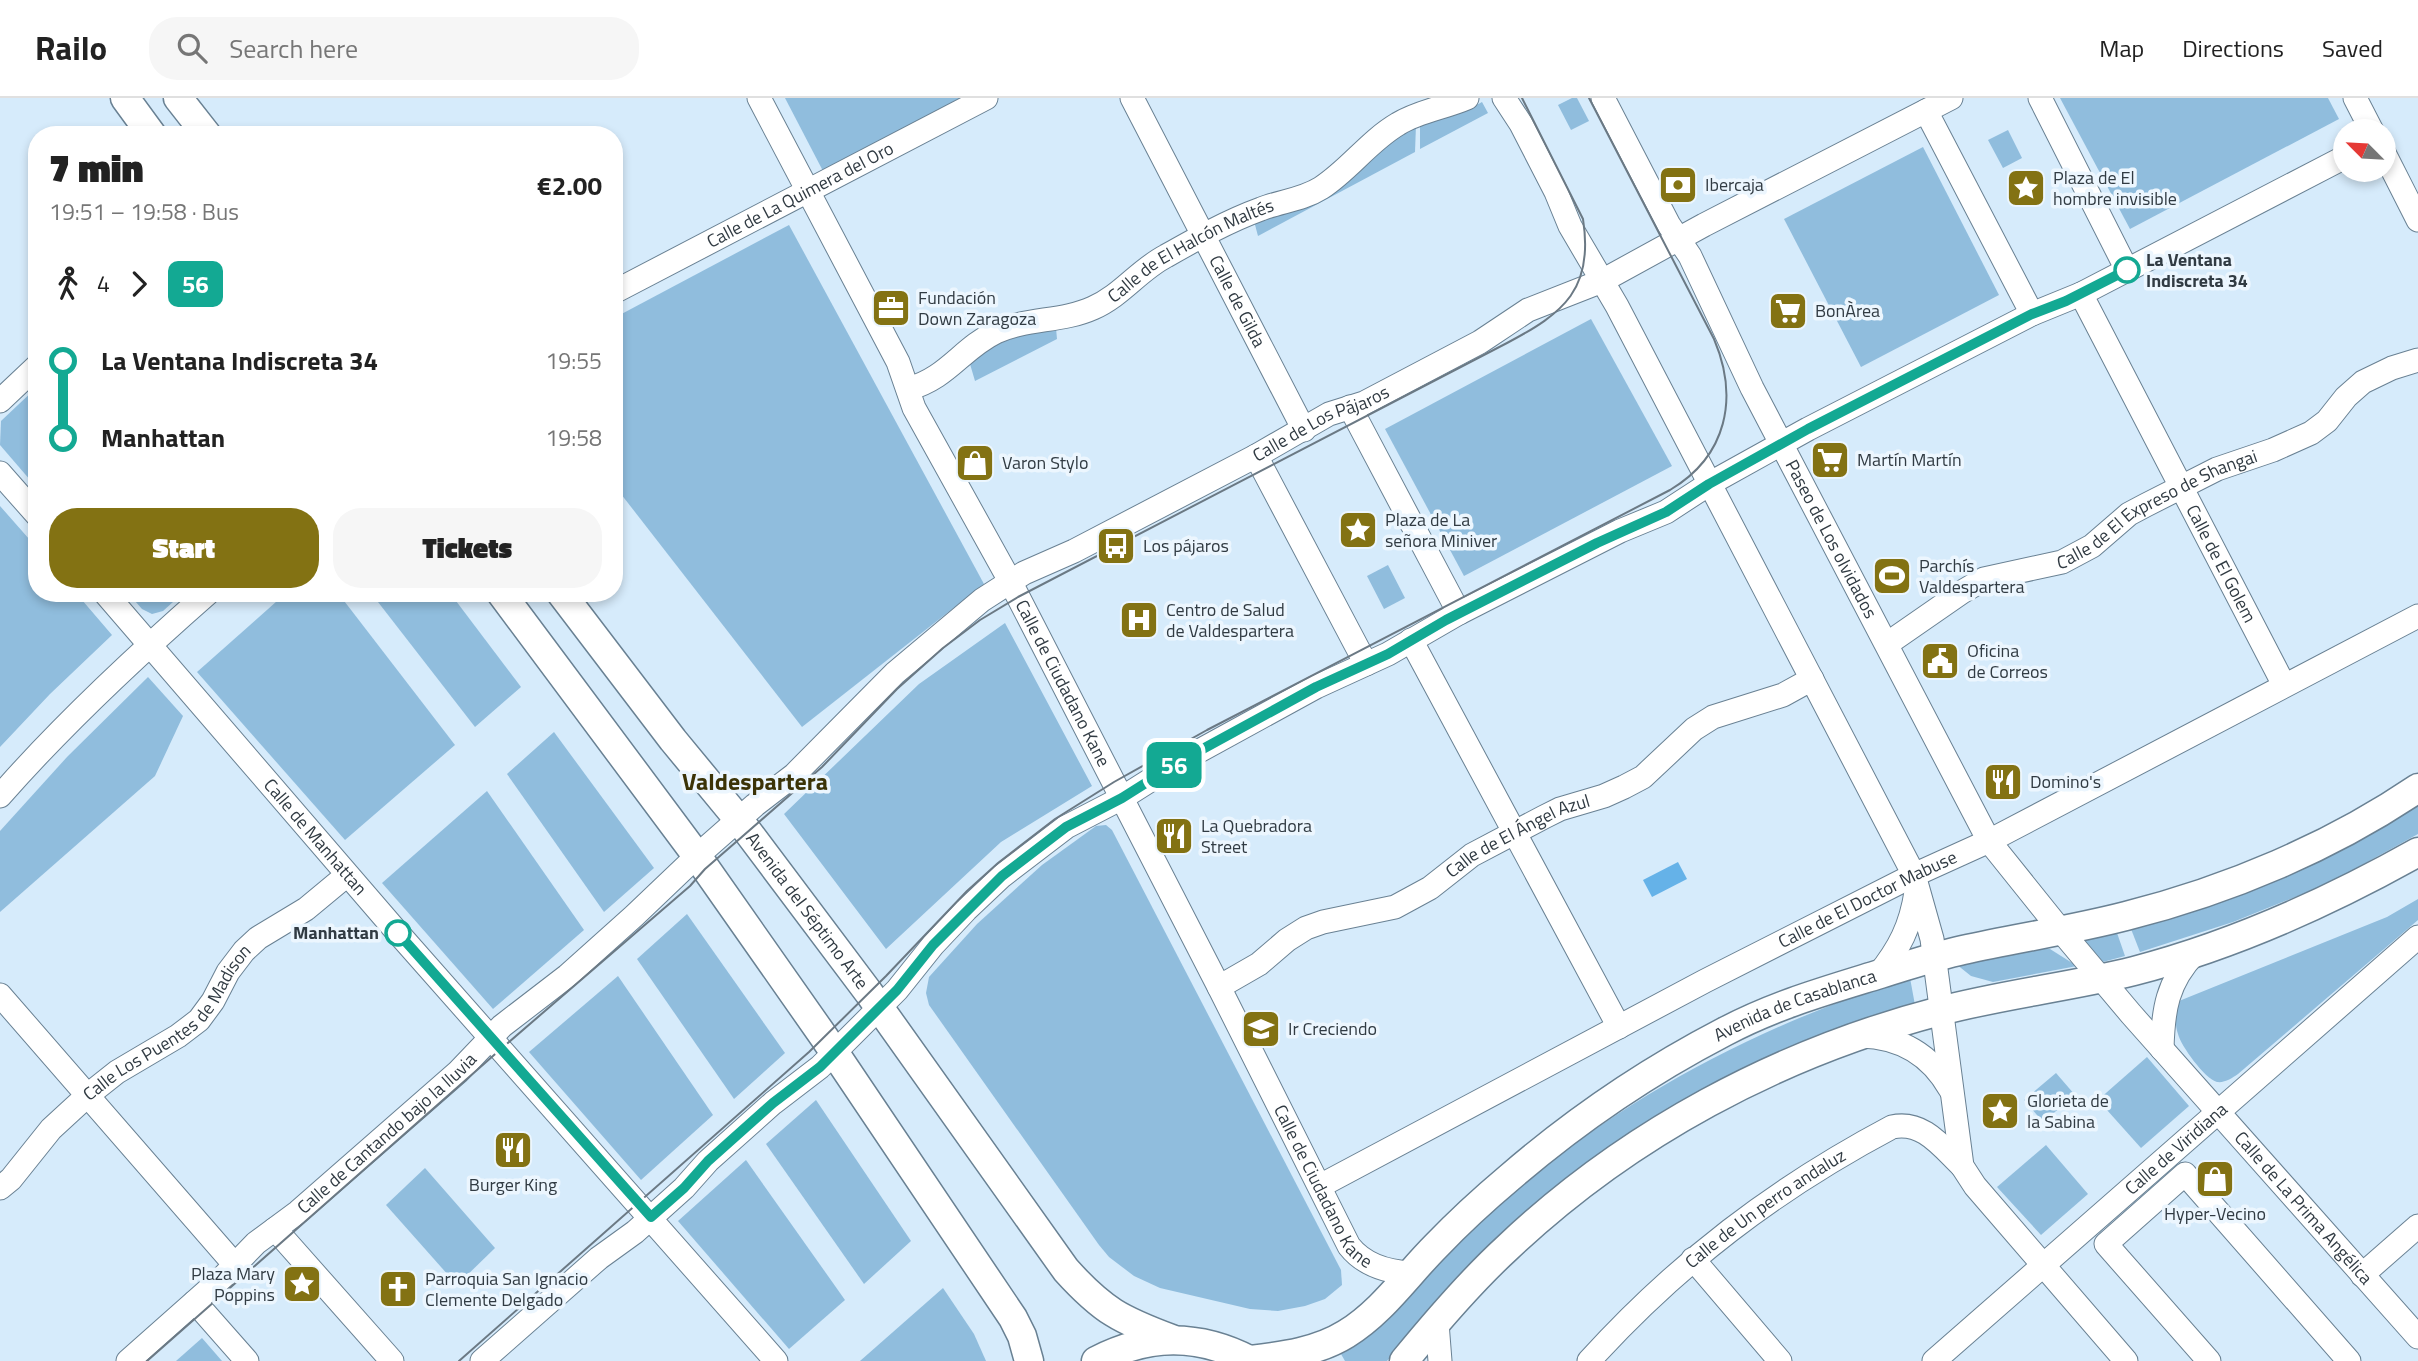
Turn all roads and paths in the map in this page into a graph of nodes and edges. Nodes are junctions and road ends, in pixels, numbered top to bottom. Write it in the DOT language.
graph roads {
  1 [pos="125,98"];
  2 [pos="178,98"];
  3 [pos="759,98"];
  4 [pos="986,98"];
  5 [pos="1132,98"];
  6 [pos="1467,98"];
  7 [pos="1504,98"];
  8 [pos="1603,98"];
  9 [pos="1951,98"];
  10 [pos="2040,98"];
  11 [pos="2355,98"];
  12 [pos="1926,111"];
  13 [pos="2366,119"];
  14 [pos="145,126"];
  15 [pos="200,126"];
  16 [pos="2333,162"];
  17 [pos="2396,177"];
  18 [pos="808,190"];
  19 [pos="2418,220"];
  20 [pos="1204,237"];
  21 [pos="1678,239"];
  22 [pos="2127,270"];
  23 [pos="1602,281"];
  24 [pos="623,287"];
  25 [pos="2081,294"];
  26 [pos="2032,314"];
  27 [pos="2418,360"];
  28 [pos="28,375"];
  29 [pos="908,389"];
  30 [pos="0,401"];
  31 [pos="1350,407"];
  32 [pos="1304,429"];
  33 [pos="1782,446"];
  34 [pos="1256,456"];
  35 [pos="0,473"];
  36 [pos="1709,484"];
  37 [pos="2182,487"];
  38 [pos="28,505"];
  39 [pos="1010,581"];
  40 [pos="113,602"];
  41 [pos="198,602"];
  42 [pos="508,602"];
  43 [pos="568,602"];
  44 [pos="1459,613"];
  45 [pos="2418,616"];
  46 [pos="1411,640"];
  47 [pos="1887,643"];
  48 [pos="150,644"];
  49 [pos="1366,664"];
  50 [pos="1812,679"];
  51 [pos="2284,685"];
  52 [pos="2418,788"];
  53 [pos="0,796"];
  54 [pos="1122,798"];
  55 [pos="739,820"];
  56 [pos="1515,833"];
  57 [pos="1989,841"];
  58 [pos="2418,852"];
  59 [pos="697,856"];
  60 [pos="347,875"];
  61 [pos="1916,880"];
  62 [pos="2062,932"];
  63 [pos="2416,941"];
  64 [pos="2195,953"];
  65 [pos="1935,958"];
  66 [pos="1878,975"];
  67 [pos="2102,979"];
  68 [pos="1219,987"];
  69 [pos="0,995"];
  70 [pos="880,1008"];
  71 [pos="1942,1010"];
  72 [pos="1619,1027"];
  73 [pos="491,1036"];
  74 [pos="1858,1036"];
  75 [pos="2162,1049"];
  76 [pos="835,1053"];
  77 [pos="1951,1090"];
  78 [pos="88,1095"];
  79 [pos="2218,1110"];
  80 [pos="1962,1166"];
  81 [pos="1320,1186"];
  82 [pos="0,1188"];
  83 [pos="651,1217"];
  84 [pos="2418,1226"];
  85 [pos="275,1229"];
  86 [pos="1693,1259"];
  87 [pos="235,1265"];
  88 [pos="2043,1265"];
  89 [pos="1411,1273"];
  90 [pos="2362,1275"];
  91 [pos="195,1302"];
  92 [pos="1437,1323"];
  93 [pos="2418,1337"];
  94 [pos="1172,1339"];
  95 [pos="128,1361"];
  96 [pos="247,1361"];
  97 [pos="392,1361"];
  98 [pos="482,1361"];
  99 [pos="776,1361"];
  100 [pos="1029,1361"];
  101 [pos="1096,1361"];
  102 [pos="1251,1361"];
  103 [pos="1404,1361"];
  104 [pos="1440,1361"];
  105 [pos="1589,1361"];
  106 [pos="1780,1361"];
  107 [pos="1934,1361"];
  108 [pos="2126,1361"];
  109 [pos="2209,1361"];
  110 [pos="2349,1361"];
  1 -- 14 [label="main road"];
  2 -- 15 [label="main road"];
  3 -- 18 [label="street, Calle de Ciudadano Kane"];
  4 -- 18 [label="street, Calle de La Quimera del Oro"];
  5 -- 20 [label="street, Calle de Gilda"];
  6 -- 20 [label="street, Calle de El Halcón Maltés"];
  7 -- 23 [label="street"];
  8 -- 21 [label="street, Paseo de Los olvidados"];
  9 -- 12 [label="street, Calle de Los Pájaros"];
  10 -- 22 [label="street"];
  11 -- 13 [label="street"];
  12 -- 21 [label="street, Calle de Los Pájaros"];
  12 -- 26 [label="street"];
  16 -- 22 [label="street"];
  17 -- 19 [label="street"];
  18 -- 24 [label="street, Calle de La Quimera del Oro"];
  18 -- 29 [label="street, Calle de Ciudadano Kane"];
  20 -- 29 [label="street, Calle de El Halcón Maltés"];
  20 -- 32 [label="street, Calle de Gilda"];
  21 -- 23 [label="street, Calle de Los Pájaros"];
  21 -- 33 [label="street, Paseo de Los olvidados"];
  22 -- 25 [label="street"];
  23 -- 31 [label="street, Calle de Los Pájaros"];
  23 -- 36 [label="street"];
  25 -- 26 [label="street"];
  25 -- 37 [label="street, Calle de El Golem"];
  26 -- 33 [label="street"];
  27 -- 37 [label="street, Calle de El Expreso de Shangai"];
  28 -- 30 [label="street"];
  29 -- 39 [label="street, Calle de Ciudadano Kane"];
  31 -- 32 [label="street, Calle de Los Pájaros"];
  31 -- 44 [label="street"];
  32 -- 34 [label="street, Calle de Los Pájaros"];
  33 -- 36 [label="street"];
  33 -- 47 [label="street, Paseo de Los olvidados"];
  34 -- 39 [label="street, Calle de Los Pájaros"];
  34 -- 49 [label="street"];
  35 -- 38 [label="street"];
  36 -- 44 [label="street"];
  36 -- 50 [label="street"];
  37 -- 47 [label="street, Calle de El Expreso de Shangai"];
  37 -- 51 [label="street, Calle de El Golem"];
  39 -- 54 [label="street, Calle de Ciudadano Kane"];
  39 -- 55 [label="street, Calle de Los Pájaros"];
  40 -- 48 [label="street, Calle de Manhattan"];
  41 -- 48 [label="street"];
  42 -- 59 [label="main road"];
  43 -- 55 [label="main road, Avenida del Séptimo Arte"];
  44 -- 46 [label="street"];
  45 -- 51 [label="street, Calle de El Doctor Mabuse"];
  46 -- 49 [label="street"];
  46 -- 56 [label="street"];
  47 -- 57 [label="street, Paseo de Los olvidados"];
  48 -- 53 [label="street"];
  48 -- 60 [label="street, Calle de Manhattan"];
  49 -- 54 [label="street"];
  50 -- 56 [label="street, Calle de El Ángel Azul"];
  50 -- 61 [label="street"];
  51 -- 57 [label="street, Calle de El Doctor Mabuse"];
  52 -- 62 [label="main road, Avenida de Casablanca"];
  54 -- 68 [label="street, Calle de Ciudadano Kane"];
  54 -- 70 [label="street"];
  55 -- 59 [label="street, Calle de Cantando bajo la lluvia"];
  55 -- 70 [label="main road, Avenida del Séptimo Arte"];
  56 -- 68 [label="street, Calle de El Ángel Azul"];
  56 -- 72 [label="street"];
  57 -- 61 [label="street, Calle de El Doctor Mabuse"];
  57 -- 62 [label="street, Paseo de Los olvidados"];
  58 -- 64 [label="main road"];
  59 -- 73 [label="street, Calle de Cantando bajo la lluvia"];
  59 -- 76 [label="main road"];
  60 -- 73 [label="street, Calle de Manhattan"];
  60 -- 78 [label="street, Calle Los Puentes de Madison"];
  61 -- 65 [label="street"];
  61 -- 66 [label="street"];
  61 -- 72 [label="street, Calle de El Doctor Mabuse"];
  62 -- 65 [label="main road, Avenida de Casablanca"];
  62 -- 67 [label="street, Calle de La Prima Angélica"];
  63 -- 79 [label="street, Calle de Viridiana"];
  64 -- 67 [label="main road"];
  64 -- 75 [label="street"];
  65 -- 66 [label="main road, Avenida de Casablanca"];
  65 -- 71 [label="street"];
  66 -- 89 [label="main road, Avenida de Casablanca"];
  67 -- 71 [label="main road"];
  67 -- 75 [label="street, Calle de La Prima Angélica"];
  68 -- 81 [label="street, Calle de Ciudadano Kane"];
  69 -- 78 [label="street"];
  70 -- 76 [label="street"];
  70 -- 94 [label="main road, Avenida del Séptimo Arte"];
  71 -- 74 [label="main road"];
  71 -- 77 [label="street"];
  72 -- 81 [label="street, Calle de El Doctor Mabuse"];
  73 -- 83 [label="street, Calle de Manhattan"];
  73 -- 85 [label="street, Calle de Cantando bajo la lluvia"];
  74 -- 77 [label="street"];
  74 -- 92 [label="main road"];
  75 -- 79 [label="street, Calle de La Prima Angélica"];
  76 -- 83 [label="street"];
  76 -- 100 [label="main road"];
  77 -- 80 [label="street"];
  78 -- 82 [label="street, Calle Los Puentes de Madison"];
  78 -- 87 [label="street"];
  79 -- 88 [label="street, Calle de Viridiana"];
  79 -- 90 [label="street, Calle de La Prima Angélica"];
  80 -- 86 [label="street, Calle de Un perro andaluz"];
  80 -- 88 [label="street, Calle de Un perro andaluz"];
  81 -- 89 [label="street, Calle de Ciudadano Kane"];
  83 -- 98 [label="street"];
  83 -- 99 [label="street, Calle de Manhattan"];
  84 -- 90 [label="street"];
  85 -- 87 [label="street, Calle de Cantando bajo la lluvia"];
  85 -- 97 [label="street"];
  86 -- 105 [label="street, Calle de Un perro andaluz"];
  86 -- 106 [label="street"];
  87 -- 91 [label="street, Calle de Cantando bajo la lluvia"];
  88 -- 107 [label="street, Calle de Viridiana"];
  88 -- 108 [label="street, Calle de Un perro andaluz"];
  89 -- 102 [label="main road, Avenida de Casablanca"];
  90 -- 93 [label="street, Calle de La Prima Angélica"];
  91 -- 95 [label="street, Calle de Cantando bajo la lluvia"];
  91 -- 96 [label="street"];
  92 -- 103 [label="main road"];
  92 -- 104 [label="street"];
  94 -- 101 [label="main road"];
  94 -- 102 [label="main road"];
  109 -- 110 [label="street"];
}
